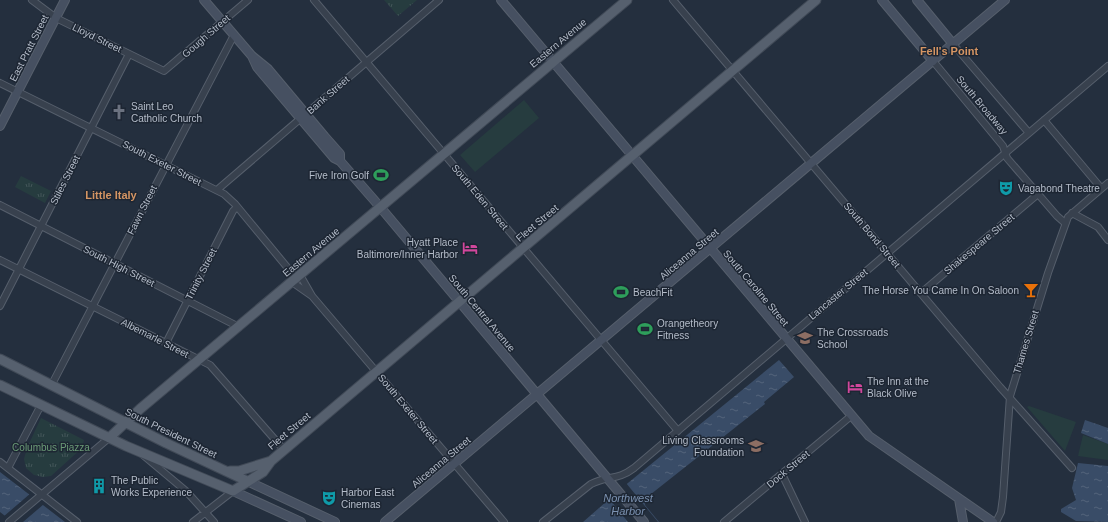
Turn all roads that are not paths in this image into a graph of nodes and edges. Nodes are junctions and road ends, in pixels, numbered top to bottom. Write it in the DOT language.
graph roads {
  1 [pos="32,0"];
  2 [pos="65,0"];
  3 [pos="204,0"];
  4 [pos="248,0"];
  5 [pos="314,0"];
  6 [pos="439,0"];
  7 [pos="501,0"];
  8 [pos="627,0"];
  9 [pos="673,0"];
  10 [pos="816,0"];
  11 [pos="882,0"];
  12 [pos="917,0"];
  13 [pos="1005,0"];
  14 [pos="56,18"];
  15 [pos="223,22"];
  16 [pos="234,35"];
  17 [pos="953,44"];
  18 [pos="129,54"];
  19 [pos="933,61"];
  20 [pos="366,62"];
  21 [pos="553,62"];
  22 [pos="1108,66"];
  23 [pos="164,71"];
  24 [pos="733,71"];
  25 [pos="0,83"];
  26 [pos="18,91"];
  27 [pos="303,116"];
  28 [pos="1044,120"];
  29 [pos="0,126"];
  30 [pos="92,128"];
  31 [pos="1029,133"];
  32 [pos="1005,153"];
  33 [pos="444,154"];
  34 [pos="632,156"];
  35 [pos="811,163"];
  36 [pos="166,165"];
  37 [pos="1108,182"];
  38 [pos="1101,188"];
  39 [pos="217,190"];
  40 [pos="1038,194"];
  41 [pos="0,205"];
  42 [pos="237,207"];
  43 [pos="381,208"];
  44 [pos="1072,213"];
  45 [pos="1065,223"];
  46 [pos="41,226"];
  47 [pos="1108,240"];
  48 [pos="523,248"];
  49 [pos="710,250"];
  50 [pos="887,252"];
  51 [pos="0,260"];
  52 [pos="115,263"];
  53 [pos="19,269"];
  54 [pos="296,279"];
  55 [pos="921,293"];
  56 [pos="312,296"];
  57 [pos="187,300"];
  58 [pos="460,302"];
  59 [pos="0,306"];
  60 [pos="93,306"];
  61 [pos="238,327"];
  62 [pos="785,338"];
  63 [pos="601,341"];
  64 [pos="166,343"];
  65 [pos="0,360"];
  66 [pos="199,360"];
  67 [pos="377,372"];
  68 [pos="0,385"];
  69 [pos="51,386"];
  70 [pos="538,394"];
  71 [pos="1010,396"];
  72 [pos="41,405"];
  73 [pos="851,416"];
  74 [pos="125,423"];
  75 [pos="678,431"];
  76 [pos="109,438"];
  77 [pos="284,450"];
  78 [pos="139,452"];
  79 [pos="271,461"];
  80 [pos="0,462"];
  81 [pos="454,464"];
  82 [pos="8,468"];
  83 [pos="1072,468"];
  84 [pos="224,470"];
  85 [pos="782,474"];
  86 [pos="609,478"];
  87 [pos="247,481"];
  88 [pos="233,491"];
  89 [pos="40,496"];
  90 [pos="959,499"];
  91 [pos="205,513"];
  92 [pos="9,522"];
  93 [pos="78,522"];
  94 [pos="193,522"];
  95 [pos="214,522"];
  96 [pos="301,522"];
  97 [pos="335,522"];
  98 [pos="385,522"];
  99 [pos="504,522"];
  100 [pos="543,522"];
  101 [pos="644,522"];
  102 [pos="724,522"];
  103 [pos="805,522"];
  104 [pos="963,522"];
  105 [pos="992,522"];
  106 [pos="996,522"];
  1 -- 14 [label="street, Lloyd Street"];
  2 -- 14 [label="main road, East Pratt Street"];
  3 -- 15 [label="main road, South Central Avenue"];
  4 -- 15 [label="street, Gough Street"];
  5 -- 20 [label="street, South Eden Street"];
  6 -- 20 [label="street, Bank Street"];
  7 -- 21 [label="main road, South Caroline Street"];
  8 -- 21 [label="main road, Eastern Avenue"];
  9 -- 24 [label="street, South Bond Street"];
  10 -- 24 [label="main road, Fleet Street"];
  11 -- 19 [label="main road, South Broadway"];
  12 -- 17 [label="main road, South Broadway"];
  13 -- 17 [label="main road, Aliceanna Street"];
  14 -- 18 [label="street, Lloyd Street"];
  14 -- 26 [label="main road, East Pratt Street"];
  15 -- 16 [label="main road, South Central Avenue"];
  15 -- 23 [label="street, Gough Street"];
  16 -- 27 [label="main road, South Central Avenue"];
  16 -- 36 [label="street, Fawn Street"];
  17 -- 19 [label="main road, Aliceanna Street"];
  17 -- 31 [label="street, South Broadway"];
  18 -- 23 [label="street, Lloyd Street"];
  18 -- 30 [label="street, Stiles Street"];
  19 -- 32 [label="street, South Broadway"];
  19 -- 35 [label="main road, Aliceanna Street"];
  20 -- 27 [label="street, Bank Street"];
  20 -- 33 [label="street, South Eden Street"];
  21 -- 33 [label="main road, Eastern Avenue"];
  21 -- 34 [label="main road, South Caroline Street"];
  22 -- 28 [label="street, Lancaster Street"];
  24 -- 34 [label="main road, Fleet Street"];
  24 -- 35 [label="street, South Bond Street"];
  25 -- 26 [label="street, South Exeter Street"];
  26 -- 29 [label="main road, East Pratt Street"];
  26 -- 30 [label="street, South Exeter Street"];
  27 -- 39 [label="street, Bank Street"];
  27 -- 43 [label="main road, South Central Avenue"];
  28 -- 31 [label="street, Lancaster Street"];
  28 -- 38 [label="street"];
  30 -- 36 [label="street, South Exeter Street"];
  30 -- 46 [label="street, Stiles Street"];
  31 -- 32 [label="street, Lancaster Street"];
  32 -- 40 [label="street, South Broadway"];
  32 -- 50 [label="street, Lancaster Street"];
  33 -- 43 [label="main road, Eastern Avenue"];
  33 -- 48 [label="street, South Eden Street"];
  34 -- 48 [label="main road, Fleet Street"];
  34 -- 49 [label="main road, South Caroline Street"];
  35 -- 49 [label="main road, Aliceanna Street"];
  35 -- 50 [label="street, South Bond Street"];
  36 -- 39 [label="street, South Exeter Street"];
  36 -- 52 [label="street, Fawn Street"];
  37 -- 38 [label="street, Thames Street"];
  38 -- 44 [label="street, Thames Street"];
  39 -- 42 [label="street, South Exeter Street"];
  40 -- 45 [label="street, South Broadway"];
  40 -- 55 [label="street, Shakespeare Street"];
  41 -- 46 [label="street, South High Street"];
  42 -- 54 [label="street, South Exeter Street"];
  42 -- 57 [label="street, Trinity Street"];
  43 -- 54 [label="main road, Eastern Avenue"];
  43 -- 58 [label="main road, South Central Avenue"];
  44 -- 45 [label="street, Thames Street"];
  44 -- 47 [label="street"];
  45 -- 71 [label="street, Thames Street"];
  46 -- 52 [label="street, South High Street"];
  46 -- 53 [label="street, Stiles Street"];
  48 -- 58 [label="main road, Fleet Street"];
  48 -- 63 [label="street, South Eden Street"];
  49 -- 62 [label="main road, South Caroline Street"];
  49 -- 63 [label="main road, Aliceanna Street"];
  50 -- 55 [label="street, South Bond Street"];
  50 -- 62 [label="street, Lancaster Street"];
  51 -- 53 [label="street, Albemarle Street"];
  52 -- 57 [label="street, South High Street"];
  52 -- 60 [label="street, Fawn Street"];
  53 -- 59 [label="street, Stiles Street"];
  53 -- 60 [label="street, Albemarle Street"];
  54 -- 56 [label="street, South Exeter Street"];
  54 -- 56 [label="street, South Exeter Street"];
  54 -- 61 [label="main road, Eastern Avenue"];
  55 -- 71 [label="street, South Bond Street"];
  56 -- 67 [label="street, South Exeter Street"];
  57 -- 61 [label="street, South High Street"];
  57 -- 64 [label="street, Trinity Street"];
  58 -- 67 [label="main road, Fleet Street"];
  58 -- 70 [label="main road, South Central Avenue"];
  60 -- 64 [label="street, Albemarle Street"];
  60 -- 69 [label="street, Fawn Street"];
  61 -- 66 [label="main road, Eastern Avenue"];
  62 -- 73 [label="main road, South Caroline Street"];
  62 -- 75 [label="street, Lancaster Street"];
  63 -- 70 [label="main road, Aliceanna Street"];
  63 -- 75 [label="street, South Eden Street"];
  64 -- 66 [label="street, Albemarle Street"];
  65 -- 69 [label="main road, South President Street"];
  66 -- 74 [label="main road, Eastern Avenue"];
  66 -- 77 [label="street, Albemarle Street"];
  67 -- 77 [label="main road, Fleet Street"];
  67 -- 81 [label="street, South Exeter Street"];
  68 -- 72 [label="main road"];
  69 -- 74 [label="main road, South President Street"];
  70 -- 81 [label="main road, Aliceanna Street"];
  70 -- 86 [label="main road, South Central Avenue"];
  71 -- 83 [label="street, South Bond Street"];
  71 -- 106 [label="street, Thames Street"];
  72 -- 76 [label="main road"];
  72 -- 82 [label="street"];
  73 -- 85 [label="street, Dock Street"];
  73 -- 90 [label="main road, South Caroline Street"];
  74 -- 76 [label="main road, Eastern Avenue"];
  74 -- 84 [label="main road, South President Street"];
  75 -- 86 [label="street, Lancaster Street"];
  76 -- 78 [label="main road"];
  76 -- 89 [label="street, Eastern Avenue"];
  77 -- 79 [label="main road, Fleet Street"];
  78 -- 88 [label="main road"];
  78 -- 91 [label="street"];
  79 -- 84 [label="main road, Fleet Street"];
  79 -- 87 [label="main road, Fleet Street"];
  80 -- 82 [label="street"];
  81 -- 98 [label="main road, Aliceanna Street"];
  81 -- 99 [label="street, South Exeter Street"];
  82 -- 89 [label="street"];
  84 -- 87 [label="main road, South President Street"];
  85 -- 102 [label="street, Dock Street"];
  85 -- 103 [label="street"];
  86 -- 100 [label="street, Lancaster Street"];
  86 -- 101 [label="main road, South Central Avenue"];
  87 -- 88 [label="main road, Fleet Street"];
  87 -- 97 [label="main road, South President Street"];
  88 -- 91 [label="street, Fleet Street"];
  88 -- 96 [label="main road"];
  89 -- 92 [label="street, Eastern Avenue"];
  89 -- 93 [label="street"];
  90 -- 104 [label="main road"];
  90 -- 105 [label="main road, South Caroline Street"];
  91 -- 94 [label="street, Fleet Street"];
  91 -- 95 [label="street"];
}
